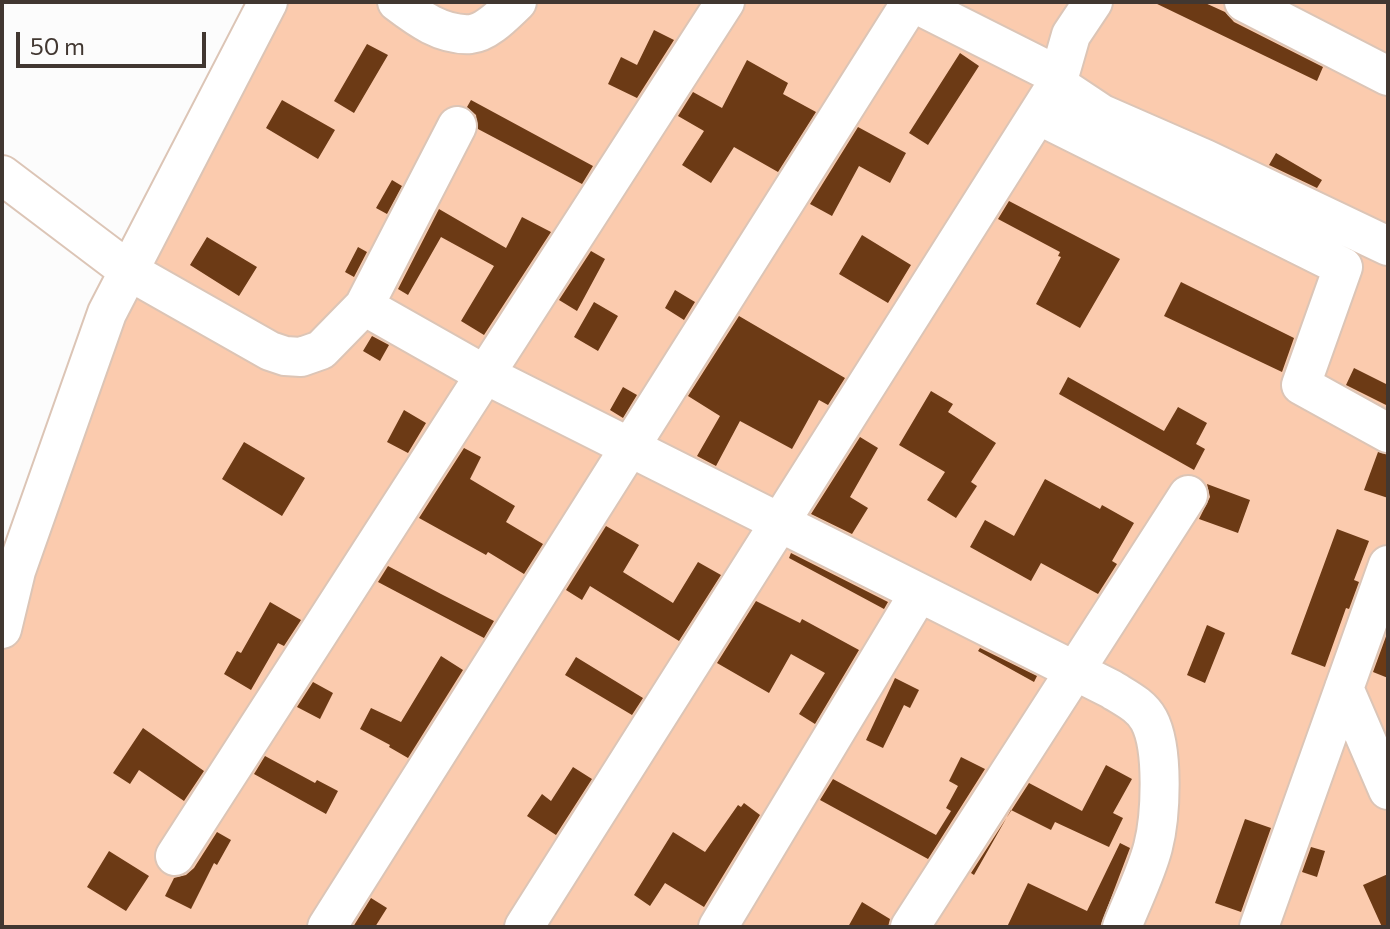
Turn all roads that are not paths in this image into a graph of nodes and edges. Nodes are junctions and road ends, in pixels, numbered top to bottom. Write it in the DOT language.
graph roads {
  1 [pos="268,2"];
  2 [pos="397,2"];
  3 [pos="517,2"];
  4 [pos="725,2"];
  5 [pos="911,2"];
  6 [pos="1093,2"];
  7 [pos="1244,2"];
  8 [pos="1388,76"];
  9 [pos="1048,99"];
  10 [pos="457,126"];
  11 [pos="2,175"];
  12 [pos="1388,246"];
  13 [pos="129,271"];
  14 [pos="364,306"];
  15 [pos="484,374"];
  16 [pos="1388,433"];
  17 [pos="630,448"];
  18 [pos="1188,495"];
  19 [pos="780,523"];
  20 [pos="1388,565"];
  21 [pos="919,593"];
  22 [pos="2,629"];
  23 [pos="1073,670"];
  24 [pos="1344,688"];
  25 [pos="1388,790"];
  26 [pos="175,856"];
  27 [pos="327,927"];
  28 [pos="524,927"];
  29 [pos="718,927"];
  30 [pos="910,927"];
  31 [pos="1122,927"];
  32 [pos="1259,927"];
  1 -- 13 [label="lane"];
  2 -- 3 [label="lane"];
  4 -- 15 [label="lane"];
  5 -- 9 [label="lane"];
  5 -- 17 [label="lane"];
  6 -- 9 [label="lane"];
  7 -- 8 [label="lane"];
  9 -- 12 [label="lane"];
  9 -- 16 [label="lane"];
  9 -- 19 [label="lane"];
  10 -- 14 [label="lane"];
  11 -- 13 [label="lane"];
  13 -- 14 [label="lane"];
  13 -- 22 [label="lane"];
  14 -- 15 [label="lane"];
  15 -- 17 [label="lane"];
  15 -- 26 [label="lane"];
  17 -- 19 [label="lane"];
  17 -- 27 [label="lane"];
  18 -- 23 [label="lane"];
  19 -- 21 [label="lane"];
  19 -- 28 [label="lane"];
  20 -- 24 [label="lane"];
  21 -- 23 [label="lane"];
  21 -- 29 [label="lane"];
  23 -- 30 [label="lane"];
  23 -- 31 [label="lane"];
  24 -- 25 [label="lane"];
  24 -- 32 [label="lane"];
}
